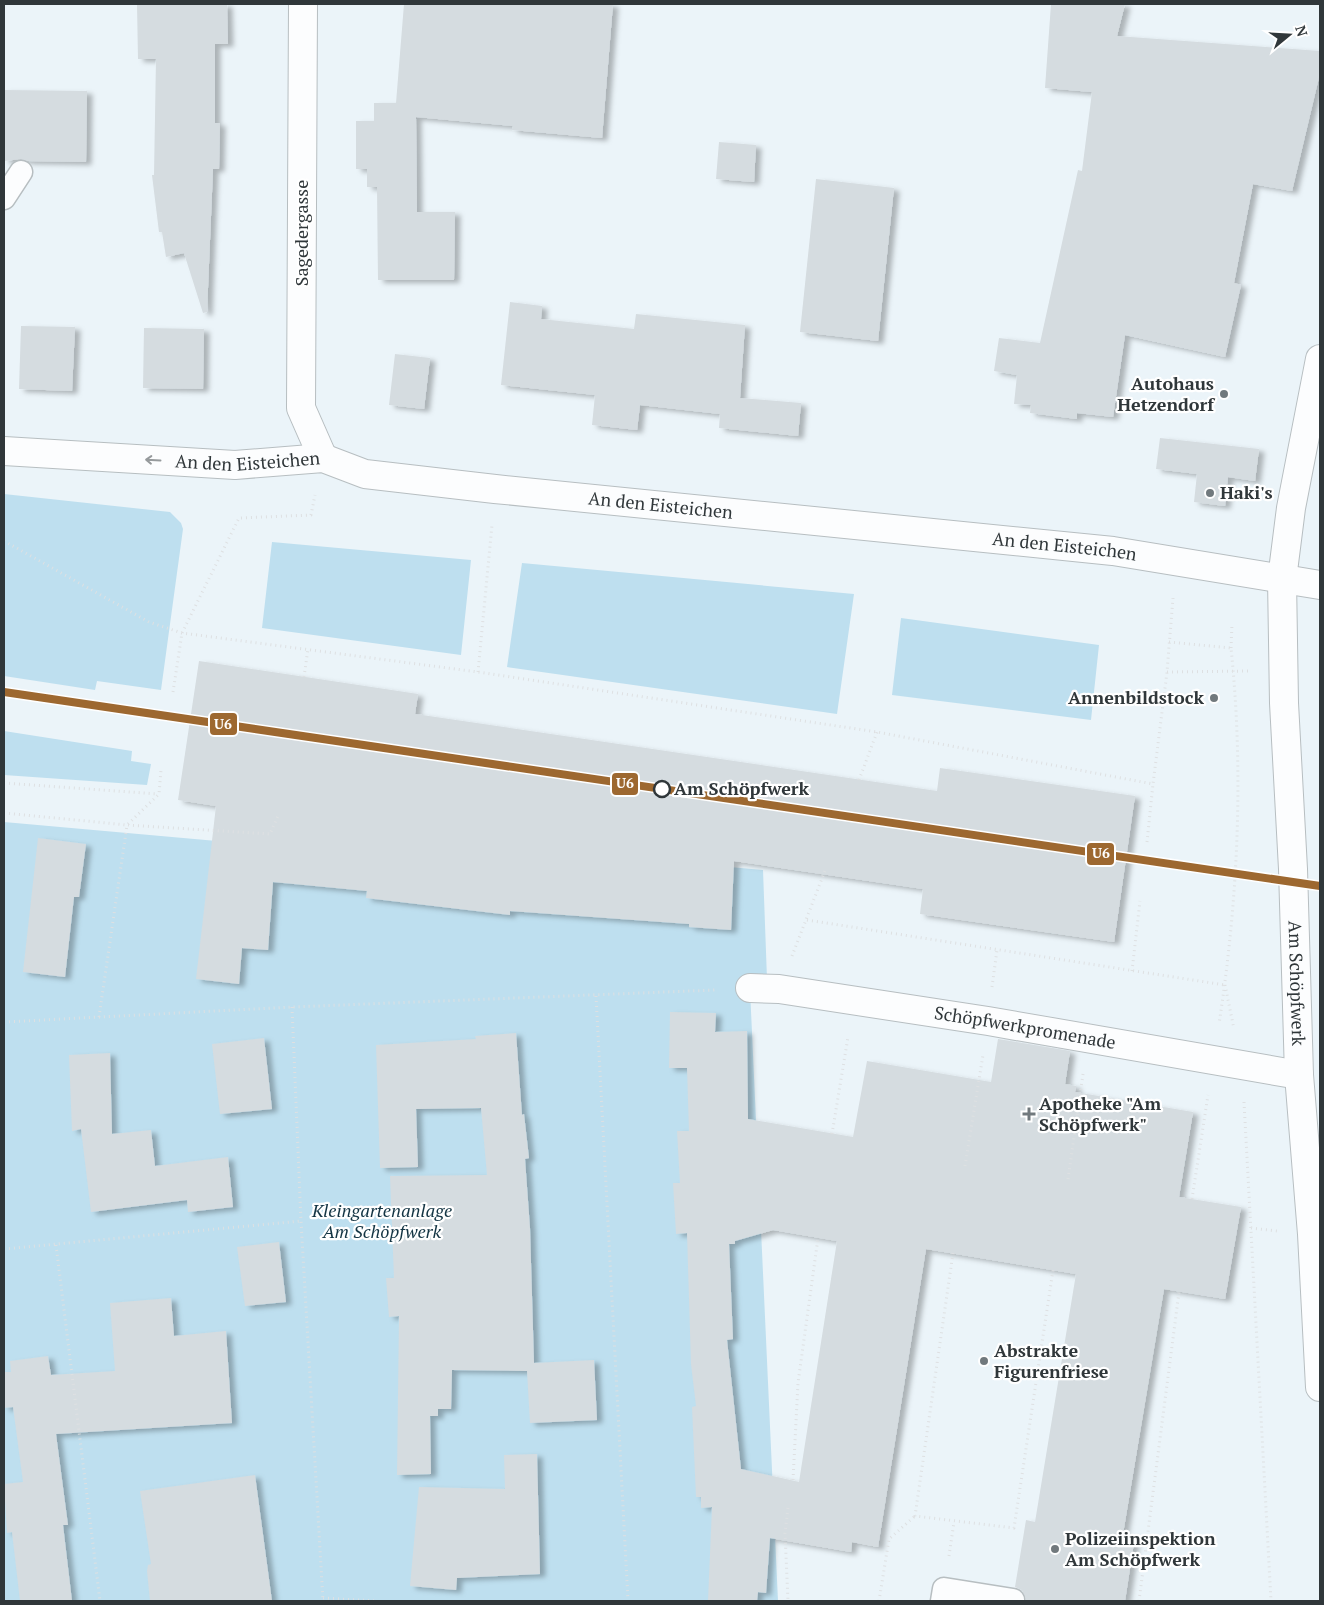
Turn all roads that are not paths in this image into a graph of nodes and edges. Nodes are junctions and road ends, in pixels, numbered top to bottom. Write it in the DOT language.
graph roads {
  1 [pos="303,4"];
  2 [pos="21,172"];
  3 [pos="4,198"];
  4 [pos="1320,359"];
  5 [pos="4,451"];
  6 [pos="324,458"];
  7 [pos="1282,579"];
  8 [pos="1320,585"];
  9 [pos="750,988"];
  10 [pos="1299,1075"];
  11 [pos="1320,1387"];
  12 [pos="1012,1600"];
  13 [pos="942,1601"];
  1 -- 6 [label="street, Sagedergasse"];
  2 -- 3 [label="lane"];
  4 -- 7 [label="street, Am Schöpfwerk"];
  6 -- 5 [label="street, An den Eisteichen, one-way"];
  6 -- 7 [label="street, An den Eisteichen"];
  7 -- 8 [label="street, An den Eisteichen"];
  7 -- 10 [label="street, Am Schöpfwerk"];
  9 -- 10 [label="street, Schöpfwerkpromenade"];
  10 -- 11 [label="street, Am Schöpfwerk"];
  12 -- 13 [label="lane"];
}
